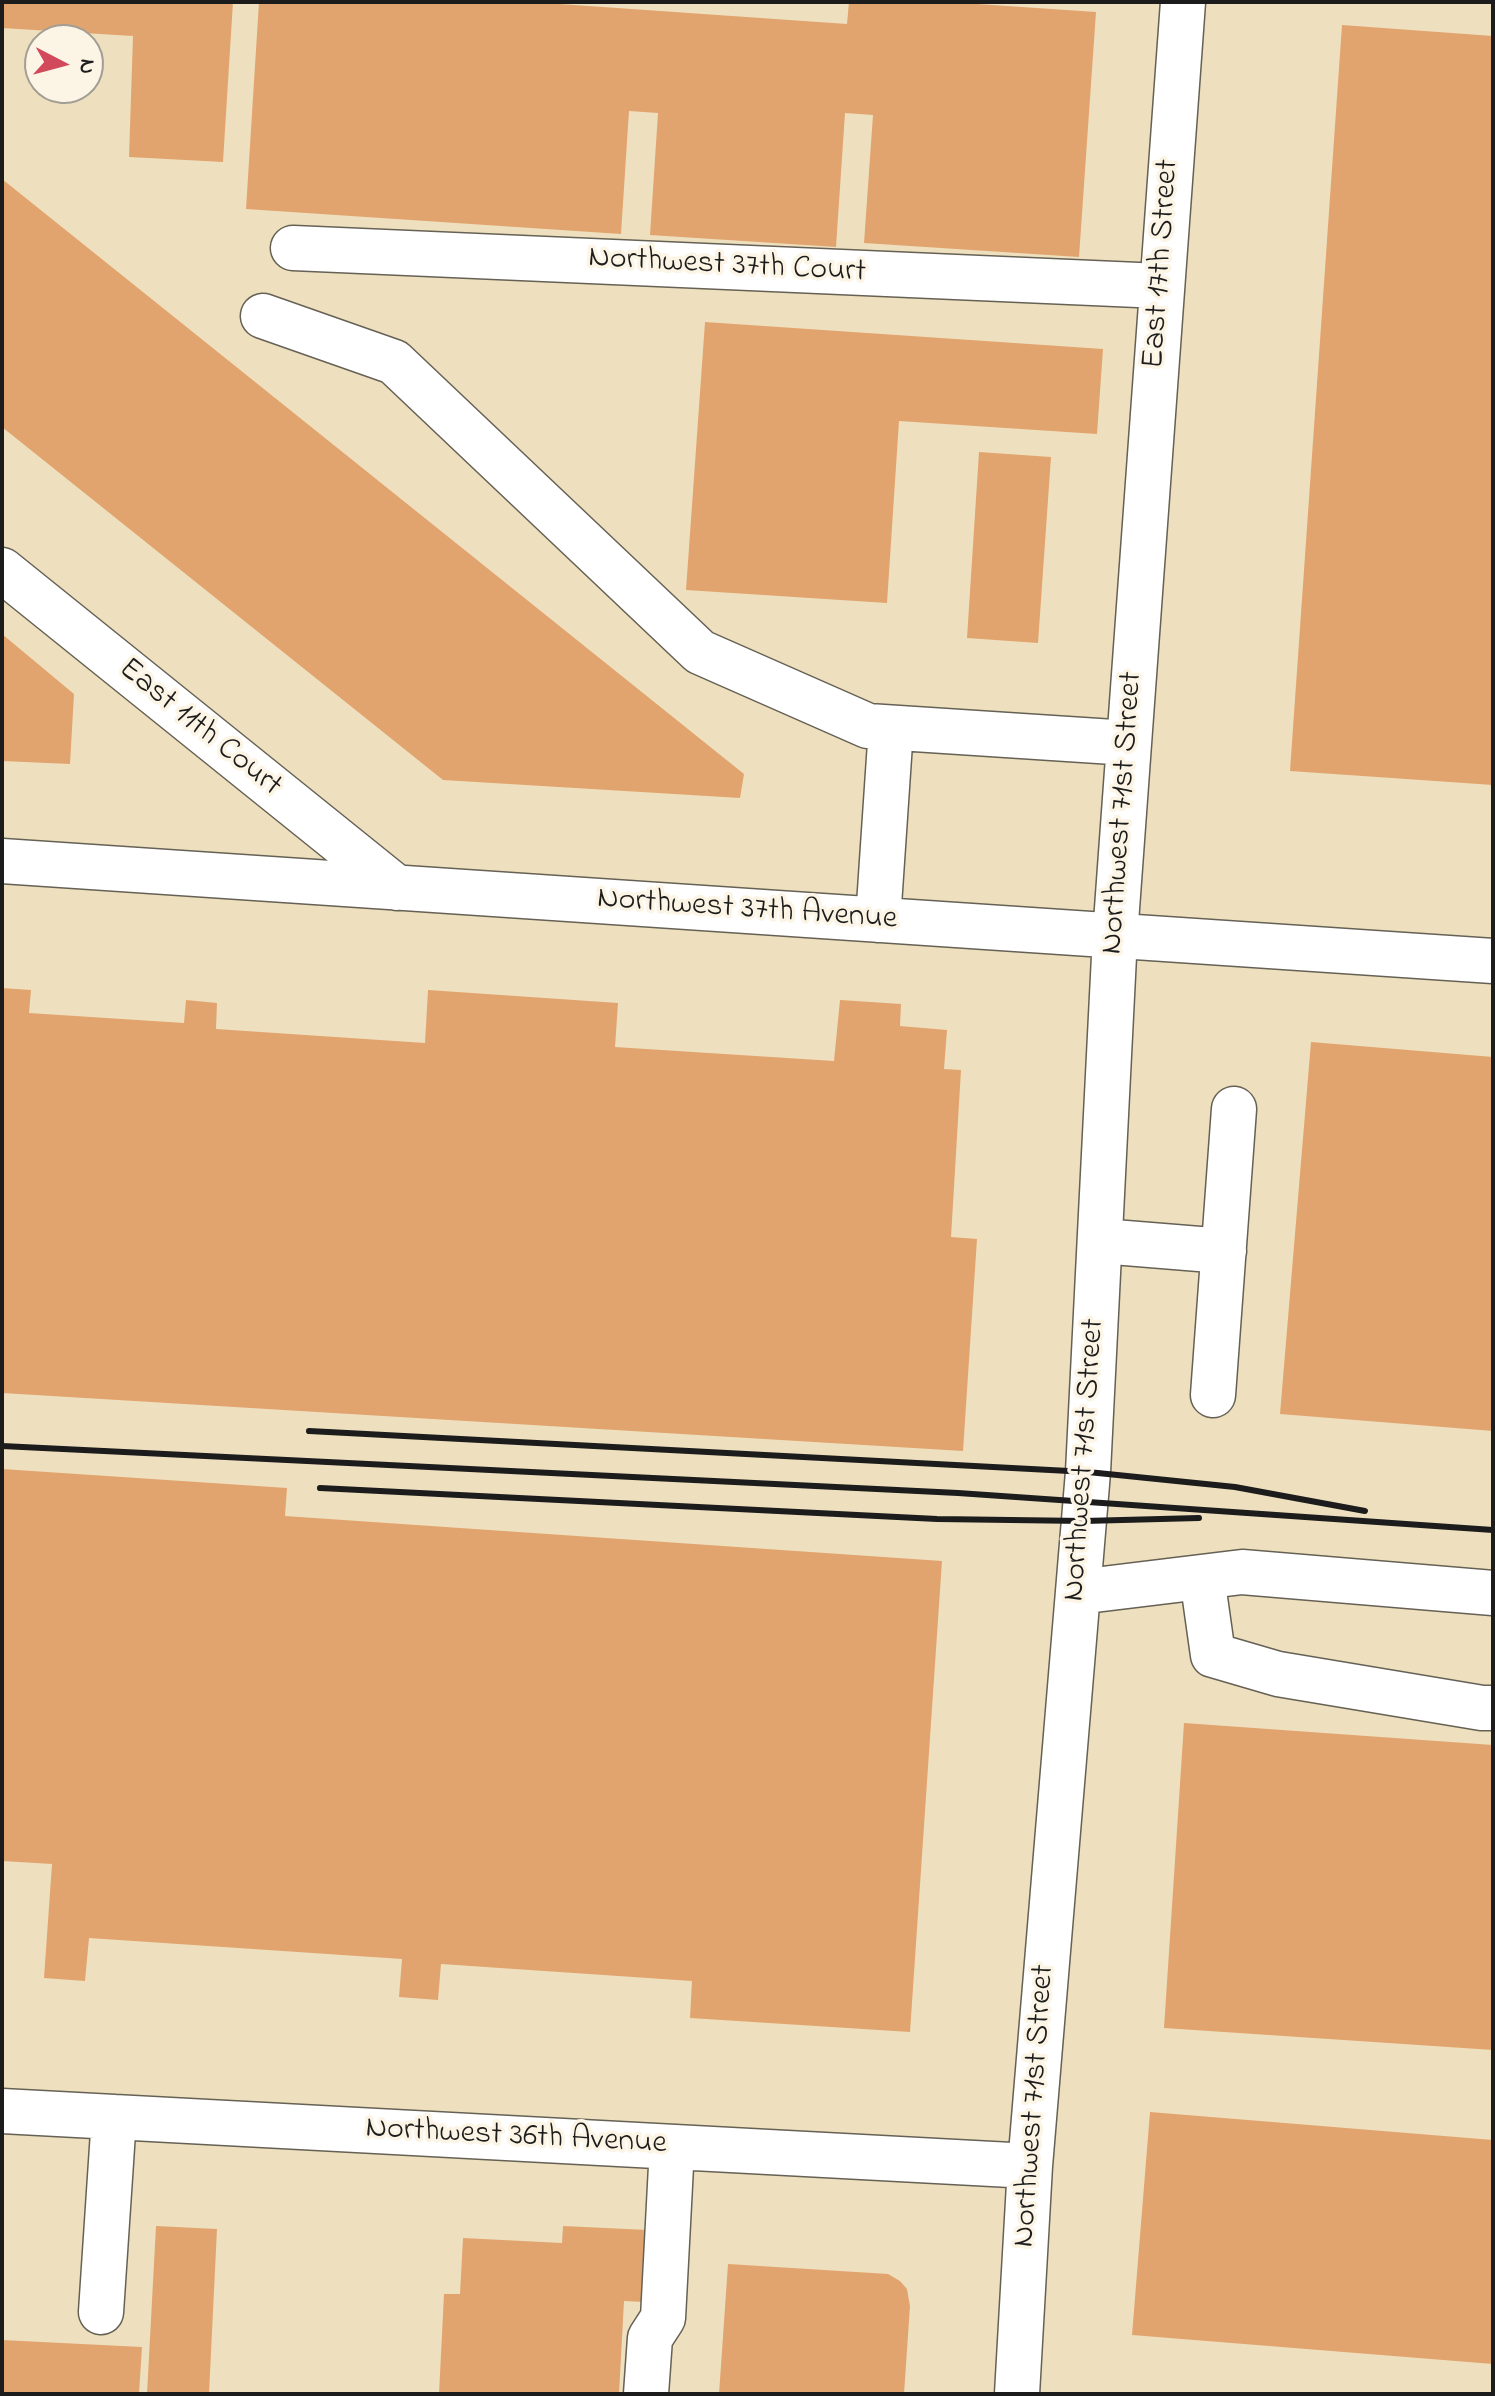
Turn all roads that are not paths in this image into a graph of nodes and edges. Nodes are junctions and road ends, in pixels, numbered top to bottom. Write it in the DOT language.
graph roads {
  1 [pos="1183,2"];
  2 [pos="293,248"];
  3 [pos="1161,286"];
  4 [pos="263,316"];
  5 [pos="1144,526"];
  6 [pos="2,570"];
  7 [pos="891,728"];
  8 [pos="1129,743"];
  9 [pos="2,861"];
  10 [pos="397,888"];
  11 [pos="878,920"];
  12 [pos="1115,936"];
  13 [pos="1493,961"];
  14 [pos="1234,1109"];
  15 [pos="1101,1241"];
  16 [pos="1224,1251"];
  17 [pos="1213,1395"];
  18 [pos="1202,1577"];
  19 [pos="1078,1592"];
  20 [pos="1493,1593"];
  21 [pos="1493,1708"];
  22 [pos="2,2111"];
  23 [pos="114,2117"];
  24 [pos="672,2147"];
  25 [pos="1030,2166"];
  26 [pos="101,2312"];
  27 [pos="646,2394"];
  28 [pos="1017,2394"];
  1 -- 3 [label="street, East 17th Street"];
  2 -- 3 [label="street, Northwest 37th Court"];
  3 -- 5 [label="street, East 17th Street"];
  4 -- 7 [label="street"];
  5 -- 8 [label="street, Northwest 71st Street"];
  6 -- 10 [label="street, East 11th Court"];
  7 -- 8 [label="street"];
  7 -- 11 [label="street"];
  8 -- 12 [label="street, Northwest 71st Street"];
  9 -- 10 [label="street, Northwest 37th Avenue"];
  10 -- 11 [label="street, Northwest 37th Avenue"];
  11 -- 12 [label="street, Northwest 37th Avenue"];
  12 -- 13 [label="street, Northwest 37th Avenue"];
  12 -- 15 [label="street, Northwest 71st Street"];
  14 -- 16 [label="street"];
  15 -- 16 [label="street"];
  15 -- 19 [label="street, Northwest 71st Street"];
  16 -- 17 [label="street"];
  18 -- 19 [label="street"];
  18 -- 20 [label="street"];
  18 -- 21 [label="street"];
  19 -- 25 [label="street, Northwest 71st Street"];
  22 -- 23 [label="street, Northwest 36th Avenue"];
  23 -- 24 [label="street, Northwest 36th Avenue"];
  23 -- 26 [label="street"];
  24 -- 25 [label="street, Northwest 36th Avenue"];
  24 -- 27 [label="street"];
  25 -- 28 [label="street, Northwest 71st Street"];
}
